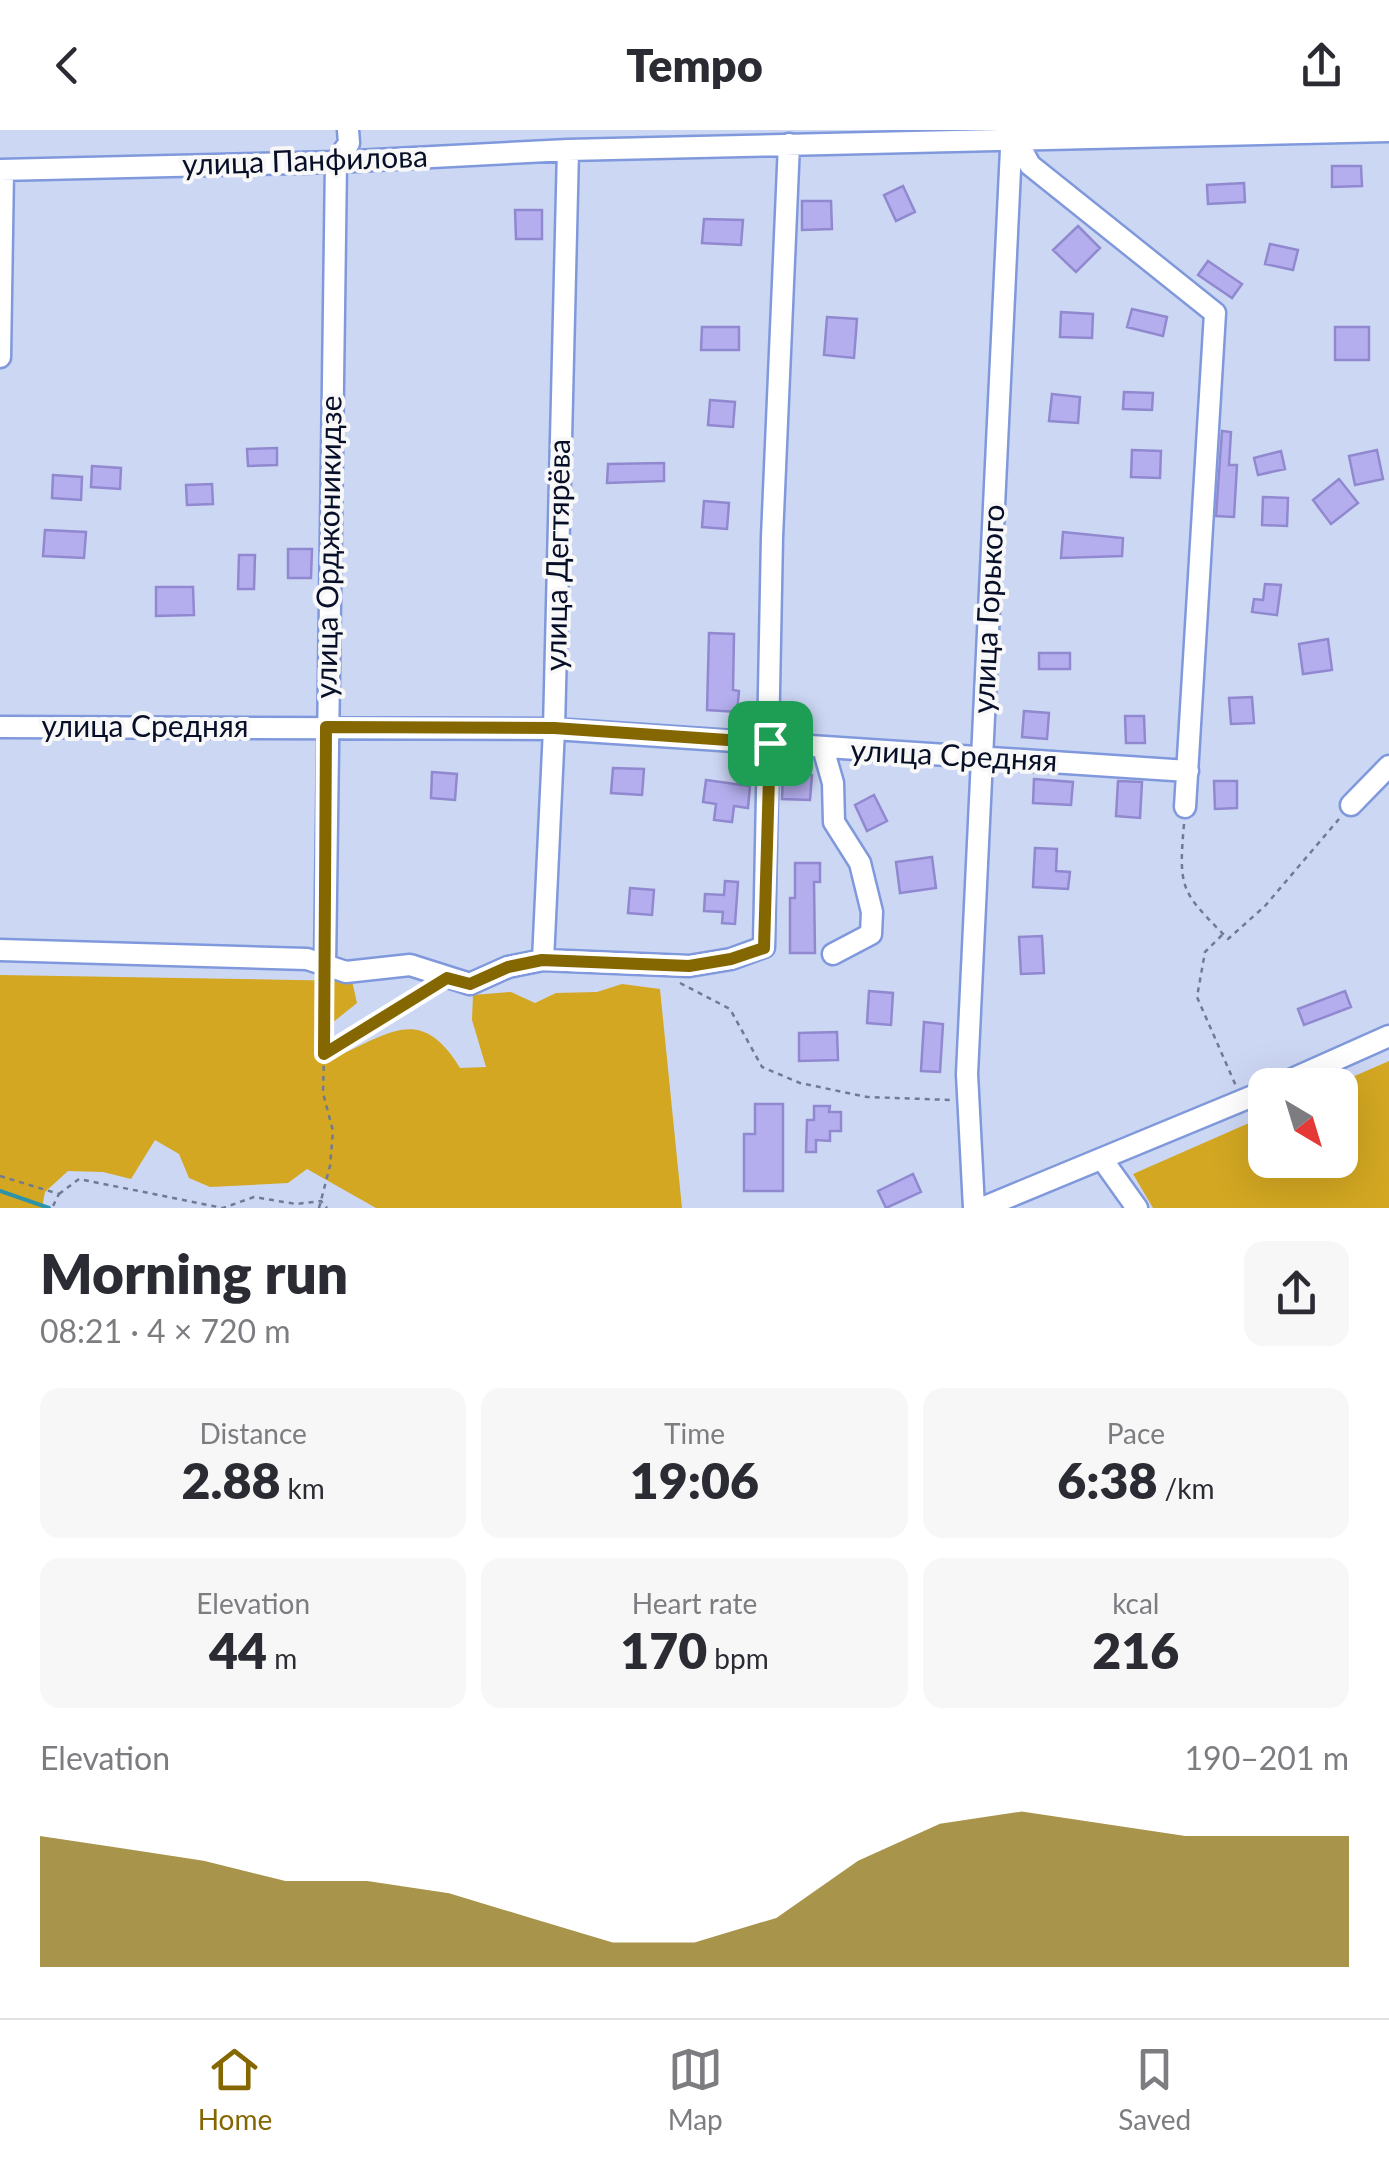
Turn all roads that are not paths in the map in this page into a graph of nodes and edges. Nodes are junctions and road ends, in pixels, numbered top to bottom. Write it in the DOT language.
graph roads {
  1 [pos="348,130"];
  2 [pos="1387,131"];
  3 [pos="1016,134"];
  4 [pos="681,140"];
  5 [pos="789,144"];
  6 [pos="568,150"];
  7 [pos="336,162"];
  8 [pos="1,170"];
  9 [pos="0,357"];
  10 [pos="326,727"];
  11 [pos="0,728"];
  12 [pos="554,728"];
  13 [pos="770,743"];
  14 [pos="823,748"];
  15 [pos="982,756"];
  16 [pos="1389,766"];
  17 [pos="1188,771"];
  18 [pos="1351,804"];
  19 [pos="1185,808"];
  20 [pos="0,950"];
  21 [pos="833,954"];
  22 [pos="542,960"];
  23 [pos="324,967"];
  24 [pos="1389,1036"];
  25 [pos="1317,1068"];
  26 [pos="1248,1098"];
  27 [pos="1102,1159"];
  28 [pos="974,1208"];
  29 [pos="982,1208"];
  30 [pos="1136,1208"];
  1 -- 7 [label="street, улица Орджоникидзе"];
  2 -- 3 [label="street, улица Панфилова"];
  3 -- 5 [label="street, улица Панфилова"];
  3 -- 15 [label="street, улица Горького"];
  3 -- 17 [label="street"];
  4 -- 5 [label="street, улица Панфилова"];
  4 -- 6 [label="street, улица Панфилова"];
  5 -- 13 [label="street"];
  6 -- 7 [label="street, улица Панфилова"];
  6 -- 12 [label="street, улица Дегтярёва"];
  7 -- 8 [label="street, улица Панфилова"];
  7 -- 10 [label="street, улица Орджоникидзе"];
  8 -- 9 [label="street"];
  10 -- 11 [label="street, улица Средняя"];
  10 -- 12 [label="street, улица Средняя"];
  10 -- 23 [label="street, улица Орджоникидзе"];
  12 -- 13 [label="street, улица Средняя"];
  12 -- 22 [label="street, улица Дегтярёва"];
  13 -- 14 [label="street, улица Средняя"];
  13 -- 22 [label="street"];
  14 -- 15 [label="street, улица Средняя"];
  14 -- 21 [label="street"];
  15 -- 17 [label="street, улица Средняя"];
  15 -- 28 [label="street, улица Горького"];
  16 -- 18 [label="street"];
  17 -- 19 [label="street"];
  20 -- 23 [label="street"];
  22 -- 23 [label="street"];
  24 -- 25 [label="street"];
  26 -- 27 [label="street"];
  27 -- 29 [label="street"];
  27 -- 30 [label="street"];
}
